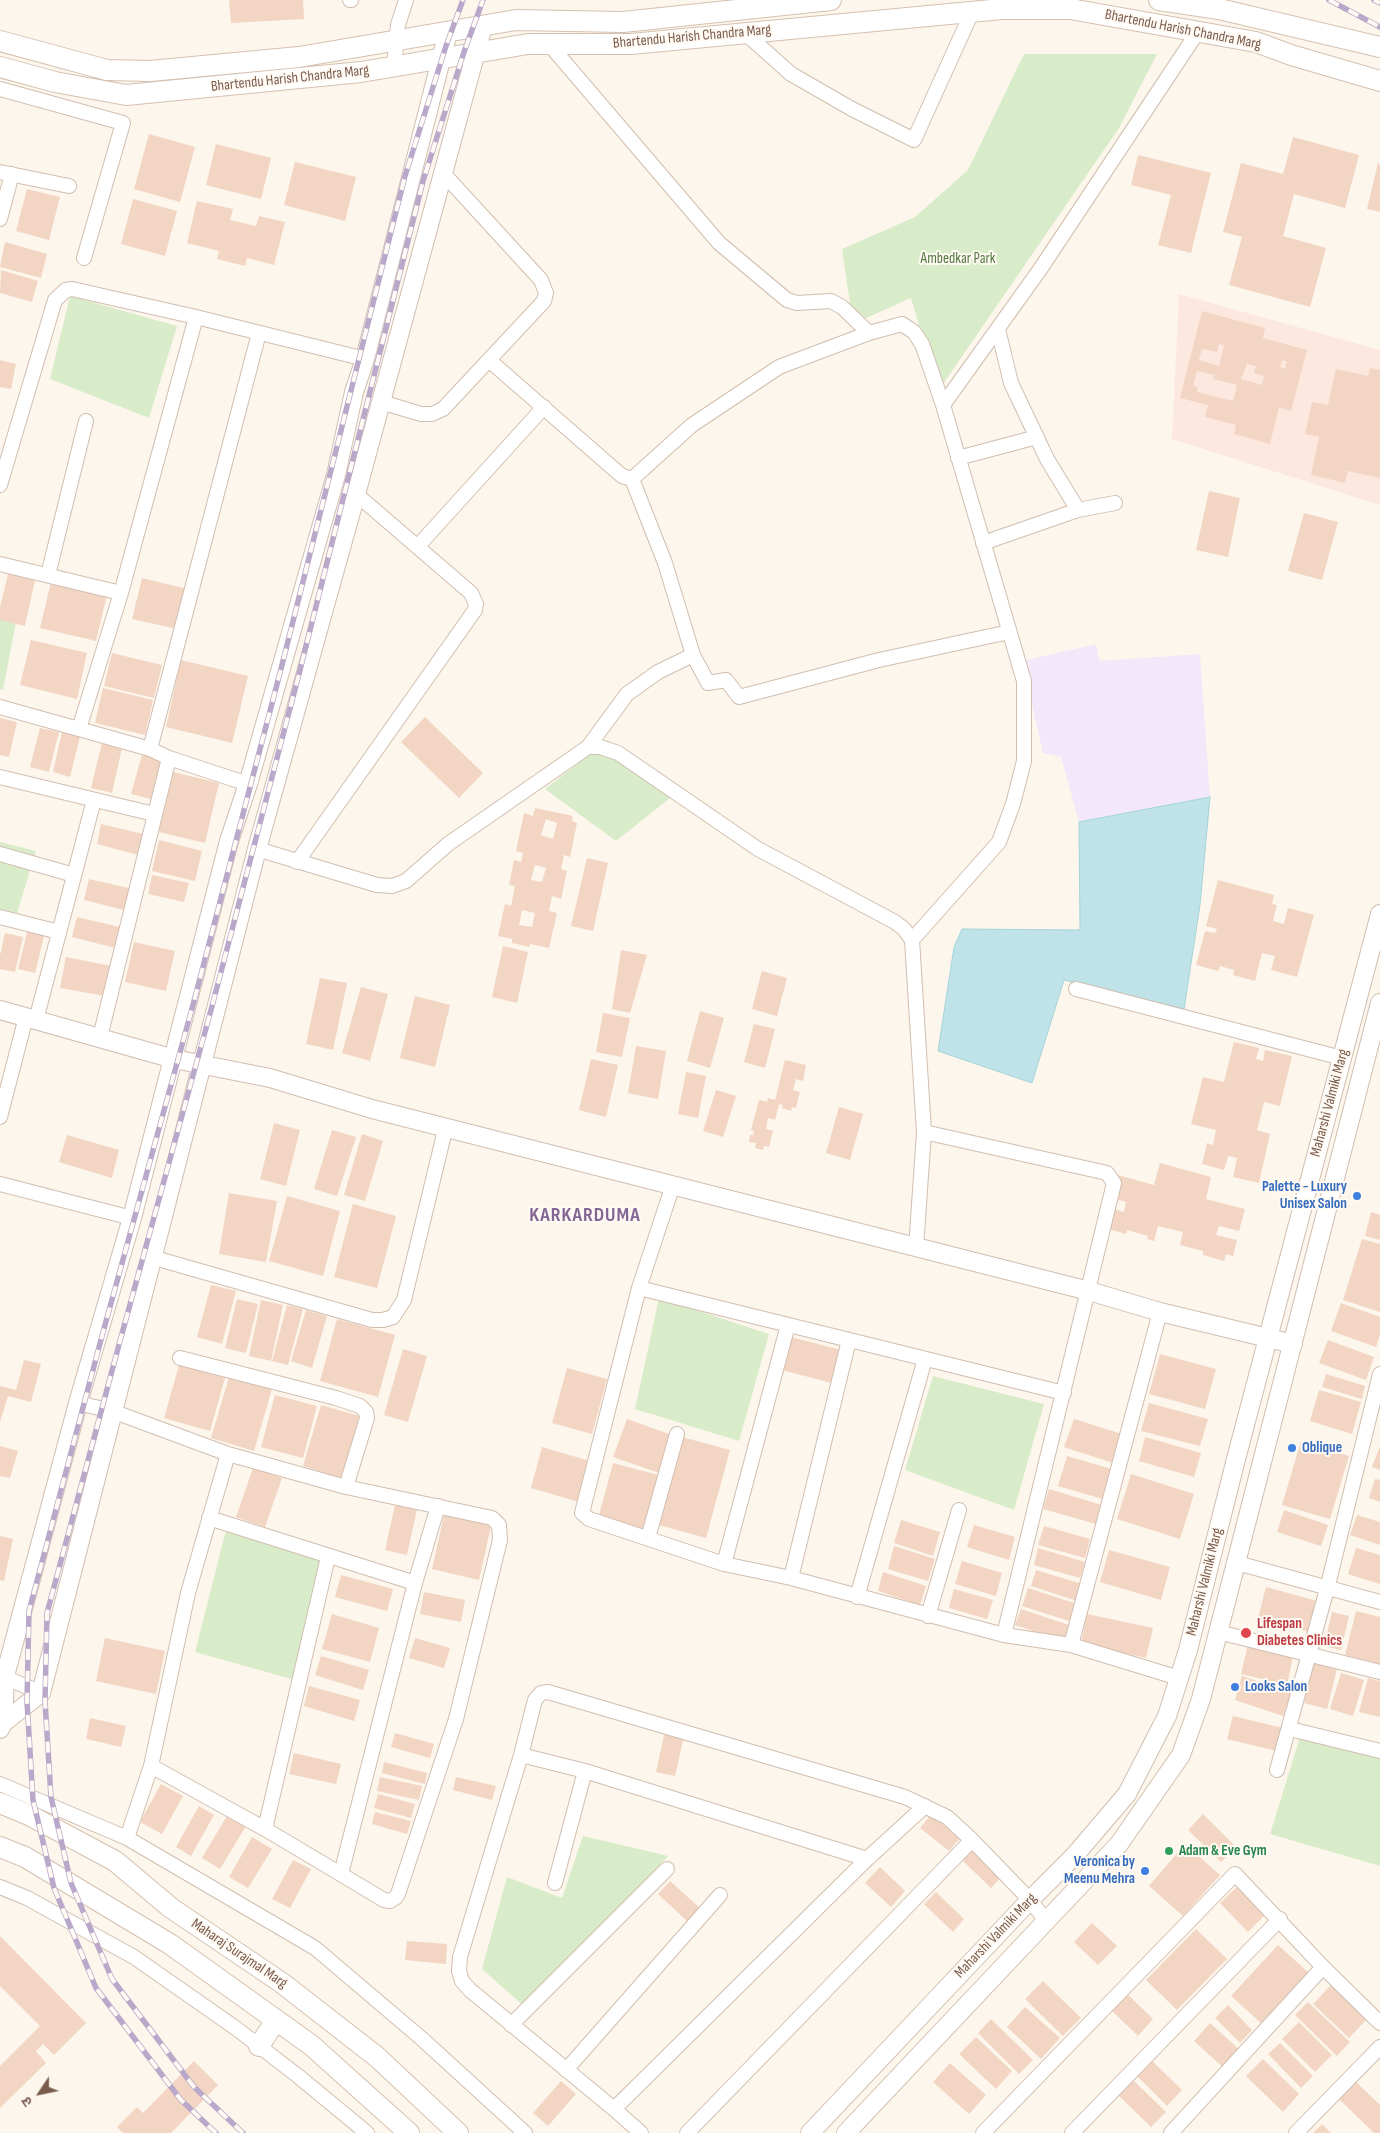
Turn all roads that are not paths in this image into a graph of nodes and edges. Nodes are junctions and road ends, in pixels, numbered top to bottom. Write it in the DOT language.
graph roads {
  1 [pos="406,0"];
  2 [pos="831,0"];
  3 [pos="1159,0"];
  4 [pos="1071,4"];
  5 [pos="972,12"];
  6 [pos="483,26"];
  7 [pos="448,32"];
  8 [pos="745,33"];
  9 [pos="1197,33"];
  10 [pos="397,40"];
  11 [pos="0,42"];
  12 [pos="550,44"];
  13 [pos="1380,47"];
  14 [pos="475,53"];
  15 [pos="441,59"];
  16 [pos="0,67"];
  17 [pos="394,67"];
  18 [pos="1380,81"];
  19 [pos="0,89"];
  20 [pos="442,172"];
  21 [pos="6,173"];
  22 [pos="69,186"];
  23 [pos="0,219"];
  24 [pos="84,258"];
  25 [pos="196,317"];
  26 [pos="998,329"];
  27 [pos="259,333"];
  28 [pos="869,333"];
  29 [pos="365,359"];
  30 [pos="490,361"];
  31 [pos="381,402"];
  32 [pos="943,405"];
  33 [pos="544,407"];
  34 [pos="86,421"];
  35 [pos="1037,437"];
  36 [pos="958,458"];
  37 [pos="632,479"];
  38 [pos="0,485"];
  39 [pos="356,494"];
  40 [pos="1115,503"];
  41 [pos="1078,510"];
  42 [pos="983,543"];
  43 [pos="418,546"];
  44 [pos="0,564"];
  45 [pos="48,575"];
  46 [pos="121,593"];
  47 [pos="1009,632"];
  48 [pos="692,655"];
  49 [pos="0,708"];
  50 [pos="79,729"];
  51 [pos="588,747"];
  52 [pos="150,749"];
  53 [pos="170,758"];
  54 [pos="0,777"];
  55 [pos="248,784"];
  56 [pos="94,800"];
  57 [pos="154,814"];
  58 [pos="256,850"];
  59 [pos="0,854"];
  60 [pos="297,862"];
  61 [pos="74,875"];
  62 [pos="1380,914"];
  63 [pos="0,917"];
  64 [pos="59,932"];
  65 [pos="912,940"];
  66 [pos="1076,989"];
  67 [pos="1380,1003"];
  68 [pos="0,1010"];
  69 [pos="31,1018"];
  70 [pos="100,1037"];
  71 [pos="1342,1058"];
  72 [pos="174,1059"];
  73 [pos="202,1065"];
  74 [pos="0,1117"];
  75 [pos="446,1126"];
  76 [pos="924,1132"];
  77 [pos="0,1184"];
  78 [pos="673,1184"];
  79 [pos="132,1218"];
  80 [pos="916,1248"];
  81 [pos="151,1257"];
  82 [pos="640,1288"];
  83 [pos="1089,1291"];
  84 [pos="1160,1312"];
  85 [pos="788,1324"];
  86 [pos="1268,1337"];
  87 [pos="849,1340"];
  88 [pos="1293,1344"];
  89 [pos="180,1358"];
  90 [pos="925,1359"];
  91 [pos="1380,1374"];
  92 [pos="1064,1393"];
  93 [pos="78,1403"];
  94 [pos="112,1411"];
  95 [pos="677,1434"];
  96 [pos="228,1454"];
  97 [pos="346,1487"];
  98 [pos="438,1506"];
  99 [pos="959,1510"];
  100 [pos="209,1518"];
  101 [pos="648,1538"];
  102 [pos="328,1557"];
  103 [pos="1237,1563"];
  104 [pos="724,1564"];
  105 [pos="792,1578"];
  106 [pos="415,1583"];
  107 [pos="1327,1589"];
  108 [pos="857,1597"];
  109 [pos="1380,1602"];
  110 [pos="928,1616"];
  111 [pos="1218,1632"];
  112 [pos="1004,1636"];
  113 [pos="1071,1645"];
  114 [pos="1308,1655"];
  115 [pos="1380,1672"];
  116 [pos="3,1676"];
  117 [pos="1179,1678"];
  118 [pos="41,1693"];
  119 [pos="2,1726"];
  120 [pos="1290,1728"];
  121 [pos="1380,1750"];
  122 [pos="521,1755"];
  123 [pos="151,1766"];
  124 [pos="1278,1770"];
  125 [pos="585,1772"];
  126 [pos="0,1784"];
  127 [pos="0,1803"];
  128 [pos="925,1806"];
  129 [pos="265,1829"];
  130 [pos="127,1838"];
  131 [pos="972,1840"];
  132 [pos="0,1847"];
  133 [pos="868,1859"];
  134 [pos="667,1869"];
  135 [pos="342,1874"];
  136 [pos="555,1882"];
  137 [pos="0,1886"];
  138 [pos="720,1895"];
  139 [pos="1030,1900"];
  140 [pos="1280,1919"];
  141 [pos="1046,1921"];
  142 [pos="1323,1967"];
  143 [pos="276,2020"];
  144 [pos="1380,2023"];
  145 [pos="511,2025"];
  146 [pos="259,2046"];
  147 [pos="1380,2047"];
  148 [pos="566,2070"];
  149 [pos="614,2108"];
  150 [pos="367,2133"];
  151 [pos="409,2133"];
  152 [pos="458,2133"];
  153 [pos="525,2133"];
  154 [pos="640,2133"];
  155 [pos="687,2133"];
  156 [pos="810,2133"];
  157 [pos="846,2133"];
  158 [pos="983,2133"];
  159 [pos="1072,2133"];
  160 [pos="1171,2133"];
  161 [pos="1296,2133"];
  1 -- 10 [label="street"];
  2 -- 6 [label="main road, Bhartendu Harish Chandra Marg"];
  3 -- 13 [label="main road, Bhartendu Harish Chandra Marg"];
  4 -- 5 [label="main road, Bhartendu Harish Chandra Marg"];
  4 -- 9 [label="main road, Bhartendu Harish Chandra Marg"];
  5 -- 8 [label="main road, Bhartendu Harish Chandra Marg"];
  5 -- 8 [label="street"];
  6 -- 7 [label="main road, Bhartendu Harish Chandra Marg"];
  6 -- 14 [label="street"];
  7 -- 10 [label="main road, Bhartendu Harish Chandra Marg"];
  7 -- 15 [label="street"];
  8 -- 12 [label="main road, Bhartendu Harish Chandra Marg"];
  9 -- 18 [label="main road, Bhartendu Harish Chandra Marg"];
  9 -- 26 [label="street"];
  10 -- 11 [label="main road, Bhartendu Harish Chandra Marg"];
  10 -- 17 [label="street"];
  12 -- 14 [label="main road, Bhartendu Harish Chandra Marg"];
  12 -- 28 [label="street"];
  14 -- 15 [label="main road, Bhartendu Harish Chandra Marg"];
  14 -- 20 [label="street"];
  15 -- 17 [label="main road, Bhartendu Harish Chandra Marg"];
  15 -- 29 [label="street"];
  16 -- 17 [label="main road, Bhartendu Harish Chandra Marg"];
  19 -- 24 [label="street"];
  20 -- 30 [label="street"];
  20 -- 31 [label="street"];
  21 -- 22 [label="street"];
  21 -- 23 [label="street"];
  25 -- 27 [label="street"];
  25 -- 38 [label="street"];
  25 -- 46 [label="street"];
  26 -- 32 [label="street"];
  26 -- 35 [label="street"];
  27 -- 29 [label="street"];
  27 -- 52 [label="street"];
  28 -- 32 [label="street"];
  28 -- 37 [label="street"];
  29 -- 55 [label="street"];
  30 -- 31 [label="street"];
  30 -- 33 [label="street"];
  31 -- 39 [label="street"];
  32 -- 36 [label="street"];
  33 -- 37 [label="street"];
  33 -- 43 [label="street"];
  34 -- 45 [label="street"];
  35 -- 36 [label="street"];
  35 -- 41 [label="street"];
  36 -- 42 [label="street"];
  37 -- 48 [label="street"];
  39 -- 43 [label="street"];
  39 -- 58 [label="street"];
  40 -- 41 [label="street"];
  41 -- 42 [label="street"];
  42 -- 47 [label="street"];
  43 -- 60 [label="street"];
  44 -- 45 [label="street"];
  45 -- 46 [label="street"];
  46 -- 50 [label="street"];
  47 -- 48 [label="street"];
  47 -- 65 [label="street"];
  48 -- 51 [label="street"];
  49 -- 50 [label="street"];
  50 -- 52 [label="street"];
  51 -- 60 [label="street"];
  51 -- 65 [label="street"];
  52 -- 53 [label="street"];
  53 -- 55 [label="street"];
  53 -- 57 [label="street"];
  54 -- 56 [label="street"];
  55 -- 72 [label="street"];
  56 -- 57 [label="street"];
  56 -- 61 [label="street"];
  57 -- 70 [label="street"];
  58 -- 60 [label="street"];
  58 -- 73 [label="street"];
  59 -- 61 [label="street"];
  61 -- 64 [label="street"];
  62 -- 71 [label="street, Maharshi Valmiki Marg"];
  63 -- 64 [label="street"];
  64 -- 69 [label="street"];
  65 -- 76 [label="street"];
  66 -- 71 [label="street"];
  67 -- 88 [label="street, Maharshi Valmiki Marg"];
  68 -- 69 [label="street"];
  69 -- 70 [label="street"];
  69 -- 74 [label="street"];
  70 -- 72 [label="street"];
  71 -- 86 [label="street, Maharshi Valmiki Marg"];
  72 -- 73 [label="street"];
  72 -- 79 [label="street"];
  73 -- 75 [label="street"];
  73 -- 81 [label="street"];
  75 -- 78 [label="street"];
  75 -- 81 [label="street"];
  76 -- 80 [label="street"];
  76 -- 83 [label="street"];
  77 -- 79 [label="street"];
  78 -- 80 [label="street"];
  78 -- 82 [label="street"];
  79 -- 93 [label="street"];
  80 -- 83 [label="street"];
  81 -- 94 [label="street"];
  82 -- 85 [label="street"];
  82 -- 101 [label="street"];
  83 -- 84 [label="street"];
  83 -- 92 [label="street"];
  84 -- 86 [label="street"];
  84 -- 113 [label="street"];
  85 -- 87 [label="street"];
  85 -- 104 [label="street"];
  86 -- 88 [label="street"];
  86 -- 117 [label="street, Maharshi Valmiki Marg"];
  87 -- 90 [label="street"];
  87 -- 105 [label="street"];
  88 -- 103 [label="street, Maharshi Valmiki Marg"];
  89 -- 97 [label="street"];
  90 -- 92 [label="street"];
  90 -- 108 [label="street"];
  91 -- 107 [label="street"];
  92 -- 112 [label="street"];
  93 -- 94 [label="street"];
  93 -- 116 [label="street"];
  94 -- 96 [label="street"];
  94 -- 118 [label="street"];
  95 -- 101 [label="street"];
  96 -- 97 [label="street"];
  96 -- 100 [label="street"];
  97 -- 98 [label="street"];
  98 -- 106 [label="street"];
  98 -- 135 [label="street"];
  99 -- 110 [label="street"];
  100 -- 102 [label="street"];
  100 -- 123 [label="street"];
  101 -- 104 [label="street"];
  102 -- 106 [label="street"];
  102 -- 129 [label="street"];
  103 -- 107 [label="street"];
  103 -- 111 [label="street, Maharshi Valmiki Marg"];
  104 -- 105 [label="street"];
  105 -- 108 [label="street"];
  106 -- 135 [label="street"];
  107 -- 109 [label="street"];
  107 -- 114 [label="street"];
  108 -- 110 [label="street"];
  110 -- 112 [label="street"];
  111 -- 114 [label="street"];
  111 -- 141 [label="street, Maharshi Valmiki Marg"];
  112 -- 113 [label="street"];
  113 -- 117 [label="street"];
  114 -- 115 [label="street"];
  114 -- 120 [label="street"];
  116 -- 118 [label="street"];
  116 -- 119 [label="street"];
  117 -- 139 [label="street, Maharshi Valmiki Marg"];
  118 -- 119 [label="street"];
  120 -- 121 [label="street"];
  120 -- 124 [label="street"];
  122 -- 125 [label="street"];
  122 -- 128 [label="street"];
  122 -- 145 [label="street"];
  123 -- 129 [label="street"];
  123 -- 130 [label="street"];
  125 -- 133 [label="street"];
  125 -- 136 [label="street"];
  126 -- 130 [label="street"];
  127 -- 152 [label="main road, Maharaj Surajmal Marg"];
  128 -- 131 [label="street"];
  128 -- 133 [label="street"];
  129 -- 135 [label="street"];
  130 -- 153 [label="street"];
  131 -- 139 [label="street"];
  131 -- 155 [label="street"];
  132 -- 143 [label="main road, Maharaj Surajmal Marg"];
  133 -- 149 [label="street"];
  134 -- 145 [label="street"];
  137 -- 146 [label="street"];
  138 -- 148 [label="street"];
  139 -- 141 [label="street"];
  139 -- 156 [label="street, Maharshi Valmiki Marg"];
  140 -- 142 [label="street"];
  140 -- 158 [label="street"];
  140 -- 159 [label="street"];
  141 -- 157 [label="street, Maharshi Valmiki Marg"];
  142 -- 144 [label="street"];
  142 -- 160 [label="street"];
  143 -- 146 [label="main road"];
  143 -- 151 [label="main road, Maharaj Surajmal Marg"];
  145 -- 148 [label="street"];
  146 -- 150 [label="street"];
  147 -- 161 [label="street"];
  148 -- 149 [label="street"];
  149 -- 154 [label="street"];
}
